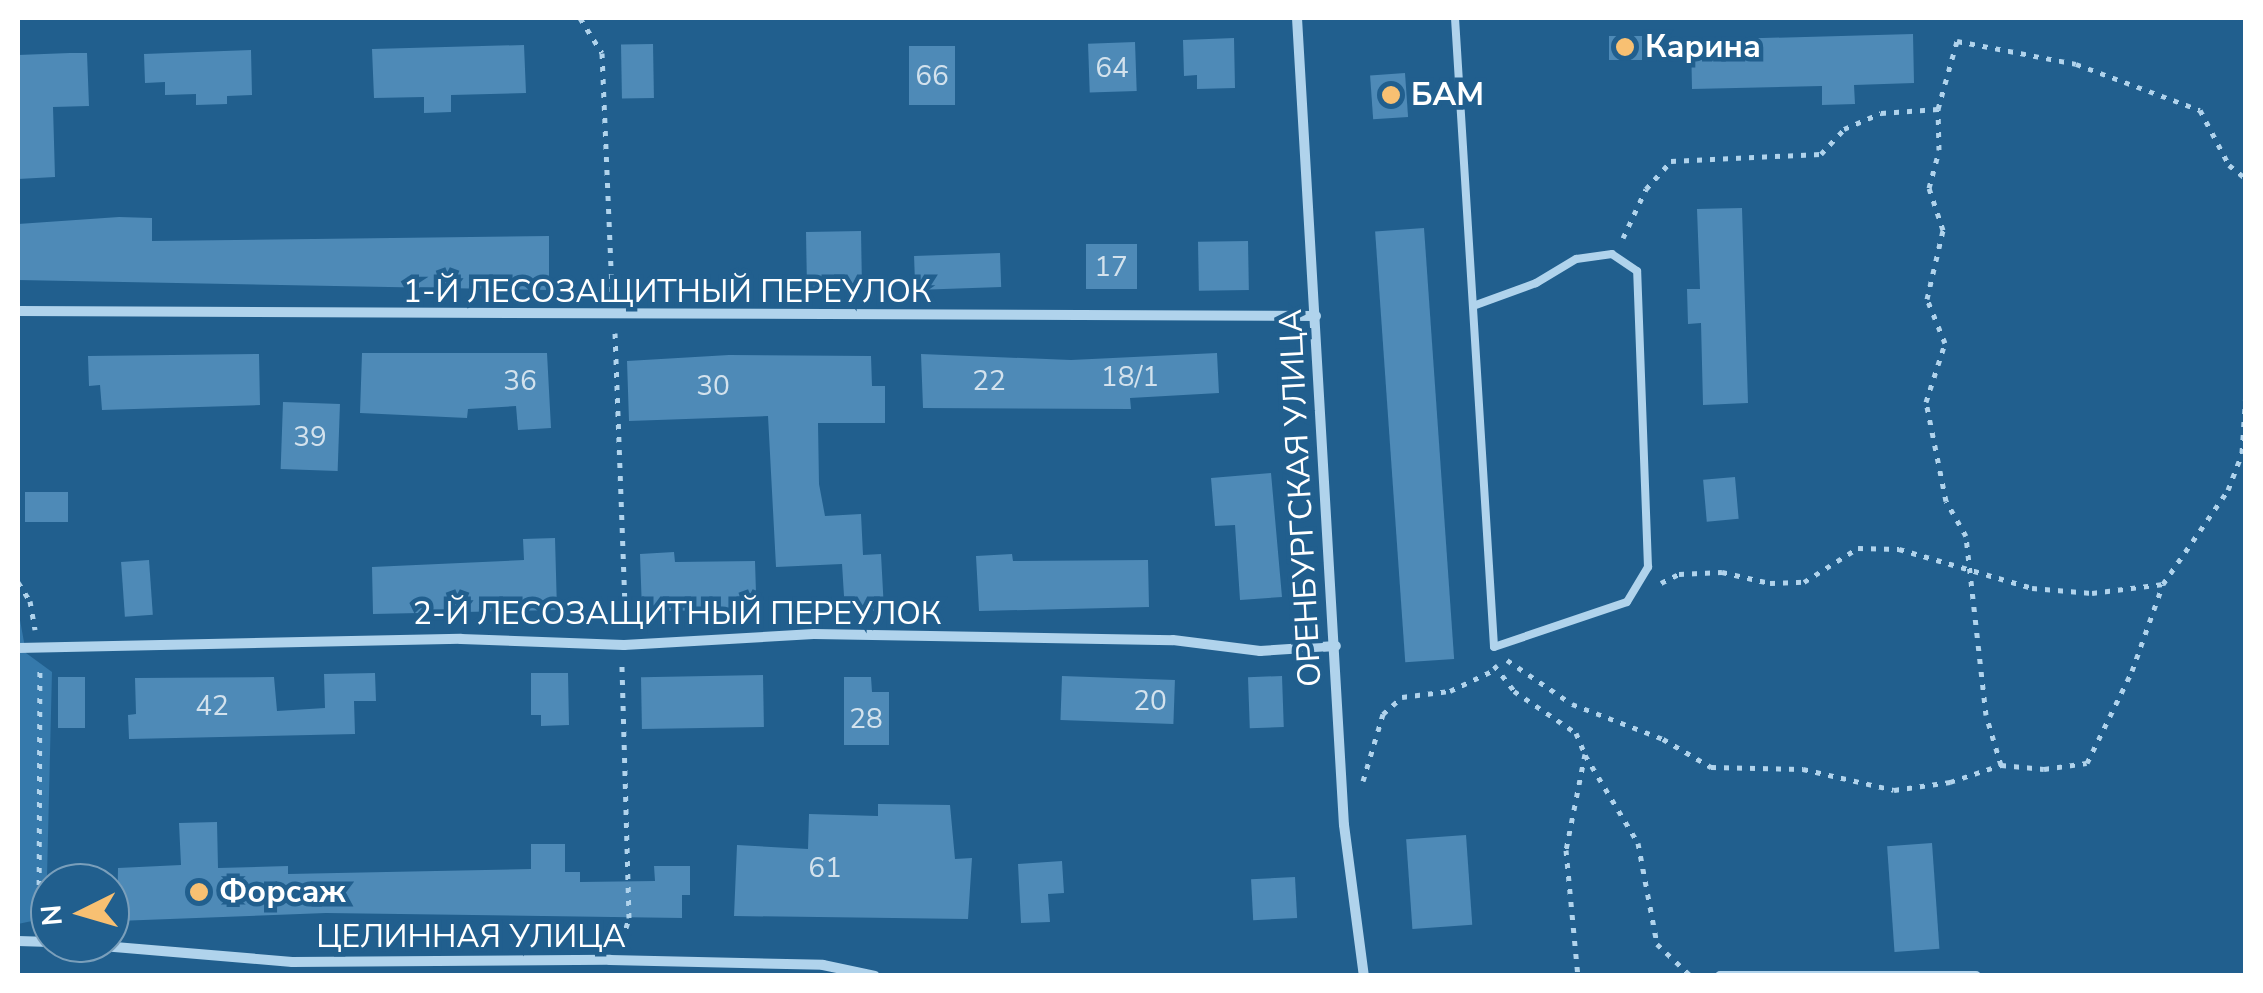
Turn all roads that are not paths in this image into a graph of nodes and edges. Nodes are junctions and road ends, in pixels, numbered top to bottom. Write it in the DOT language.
graph roads {
  1 [pos="1297,18"];
  2 [pos="1455,18"];
  3 [pos="1473,306"];
  4 [pos="18,311"];
  5 [pos="1316,316"];
  6 [pos="1336,646"];
  7 [pos="18,648"];
  8 [pos="130,948"];
  9 [pos="875,976"];
  10 [pos="1364,976"];
  11 [pos="1720,976"];
  12 [pos="1976,976"];
  1 -- 5 [label="street, ОРЕНБУРГСКАЯ УЛИЦА"];
  2 -- 3 [label="lane"];
  3 -- 3 [label="lane"];
  4 -- 5 [label="street, 1-Й ЛЕСОЗАЩИТНЫЙ ПЕРЕУЛОК"];
  5 -- 6 [label="street, ОРЕНБУРГСКАЯ УЛИЦА"];
  6 -- 7 [label="street, 2-Й ЛЕСОЗАЩИТНЫЙ ПЕРЕУЛОК"];
  6 -- 10 [label="street, ОРЕНБУРГСКАЯ УЛИЦА"];
  8 -- 9 [label="street, ЦЕЛИННАЯ УЛИЦА"];
  11 -- 12 [label="street"];
}
